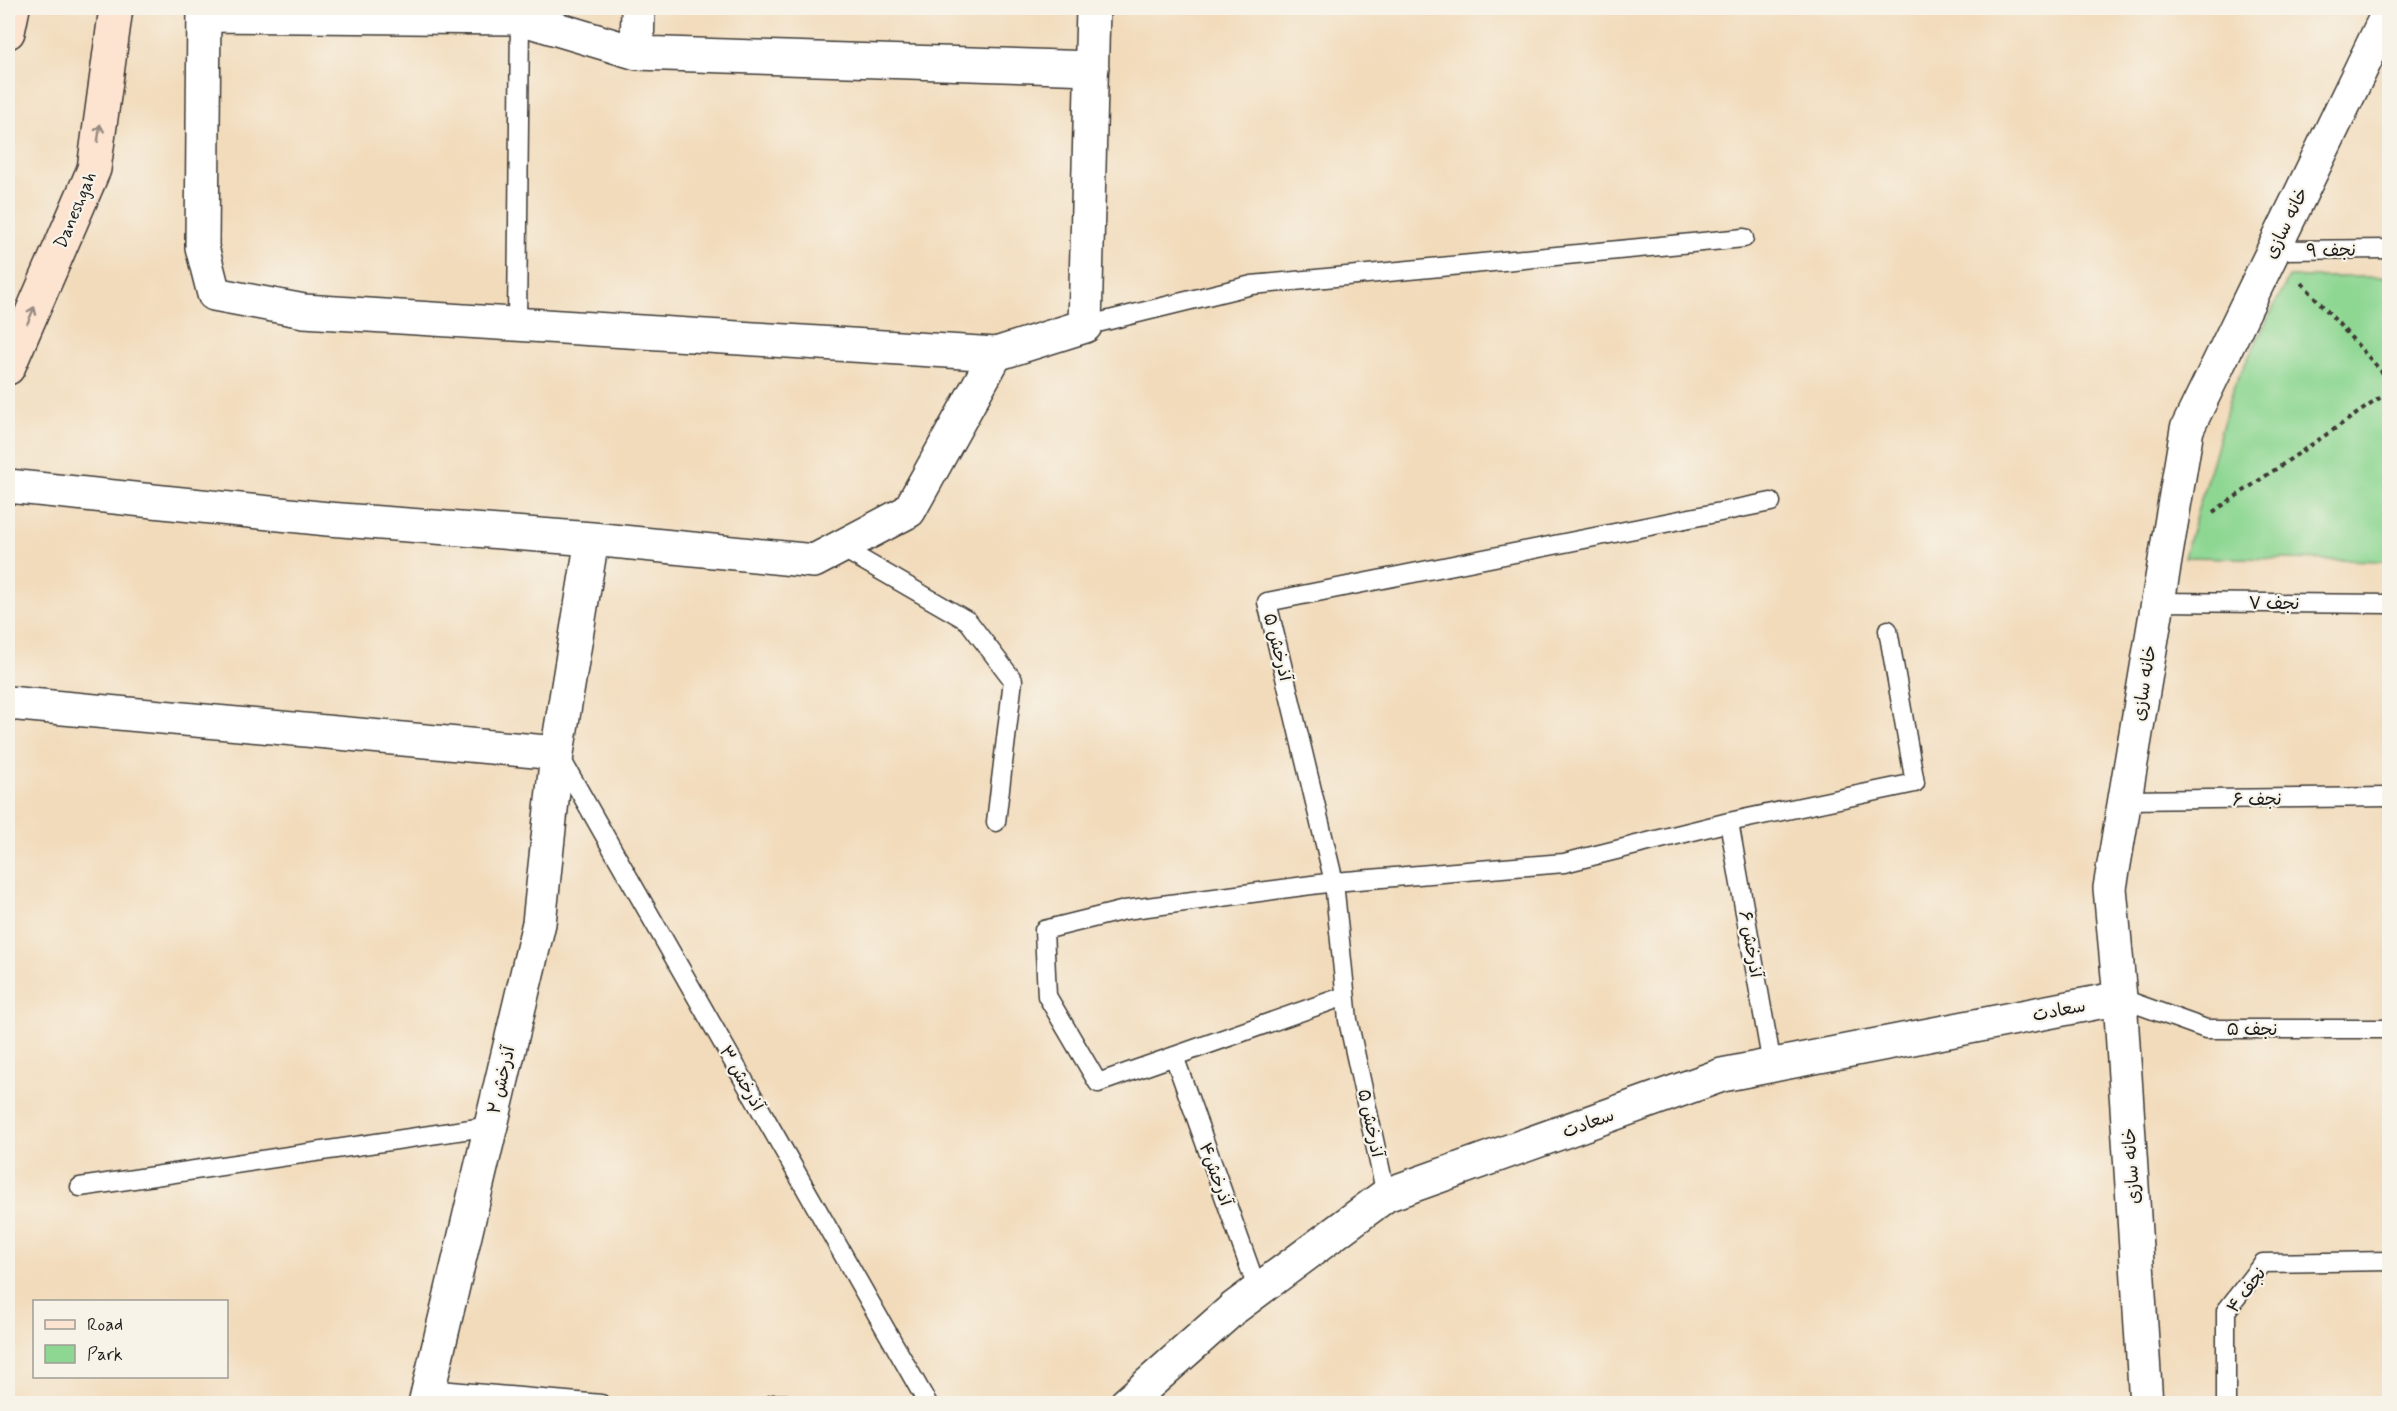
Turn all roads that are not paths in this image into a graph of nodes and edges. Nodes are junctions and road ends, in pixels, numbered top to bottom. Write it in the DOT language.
graph roads {
  1 [pos="13,8"];
  2 [pos="116,8"];
  3 [pos="638,8"];
  4 [pos="1093,8"];
  5 [pos="2390,9"];
  6 [pos="204,11"];
  7 [pos="520,18"];
  8 [pos="8,32"];
  9 [pos="637,53"];
  10 [pos="1092,68"];
  11 [pos="1744,238"];
  12 [pos="2390,249"];
  13 [pos="2273,250"];
  14 [pos="517,324"];
  15 [pos="1085,326"];
  16 [pos="996,354"];
  17 [pos="8,368"];
  18 [pos="8,486"];
  19 [pos="1771,502"];
  20 [pos="591,539"];
  21 [pos="840,547"];
  22 [pos="2158,602"];
  23 [pos="2390,604"];
  24 [pos="1888,630"];
  25 [pos="8,703"];
  26 [pos="557,753"];
  27 [pos="2390,797"];
  28 [pos="2125,800"];
  29 [pos="996,822"];
  30 [pos="1729,822"];
  31 [pos="1334,882"];
  32 [pos="1345,996"];
  33 [pos="2120,998"];
  34 [pos="2390,1029"];
  35 [pos="1174,1056"];
  36 [pos="1772,1065"];
  37 [pos="490,1126"];
  38 [pos="80,1187"];
  39 [pos="1386,1196"];
  40 [pos="2390,1261"];
  41 [pos="1258,1291"];
  42 [pos="426,1396"];
  43 [pos="601,1404"];
  44 [pos="773,1404"];
  45 [pos="787,1404"];
  46 [pos="928,1404"];
  47 [pos="1126,1404"];
  48 [pos="2146,1404"];
  49 [pos="2226,1404"];
  1 -- 8 [label="main road"];
  17 -- 2 [label="main road, Daneshgah, one-way"];
  3 -- 9 [label="street"];
  4 -- 10 [label="street"];
  5 -- 13 [label="street, خانه سازی"];
  6 -- 7 [label="street"];
  6 -- 14 [label="street"];
  7 -- 9 [label="street"];
  7 -- 14 [label="lane"];
  9 -- 10 [label="street"];
  10 -- 15 [label="street"];
  11 -- 15 [label="lane"];
  12 -- 13 [label="lane, نجف ۹"];
  13 -- 22 [label="street, خانه سازی"];
  14 -- 16 [label="street"];
  15 -- 16 [label="street"];
  16 -- 21 [label="street"];
  18 -- 20 [label="street"];
  19 -- 31 [label="lane, آذرخش ۵"];
  20 -- 21 [label="street"];
  20 -- 26 [label="street, آذرخش ۲"];
  21 -- 29 [label="lane"];
  22 -- 23 [label="lane, نجف ۷"];
  22 -- 28 [label="street, خانه سازی"];
  24 -- 30 [label="lane"];
  25 -- 26 [label="street"];
  26 -- 37 [label="street, آذرخش ۲"];
  26 -- 46 [label="lane, آذرخش ۳"];
  27 -- 28 [label="lane, نجف ۶"];
  28 -- 33 [label="street, خانه سازی"];
  30 -- 31 [label="lane"];
  30 -- 36 [label="lane, آذرخش ۶"];
  31 -- 32 [label="lane, آذرخش ۵"];
  31 -- 35 [label="lane"];
  32 -- 35 [label="lane"];
  32 -- 39 [label="lane, آذرخش ۵"];
  33 -- 34 [label="lane, نجف ۵"];
  33 -- 36 [label="street, سعادت"];
  33 -- 48 [label="street, خانه سازی"];
  35 -- 41 [label="lane, آذرخش۴"];
  36 -- 39 [label="street, سعادت"];
  37 -- 38 [label="lane"];
  37 -- 42 [label="street, آذرخش ۲"];
  39 -- 41 [label="street, سعادت"];
  40 -- 49 [label="lane, نجف ۴"];
  41 -- 47 [label="street, سعادت"];
  42 -- 43 [label="lane"];
  44 -- 45 [label="lane"];
}
